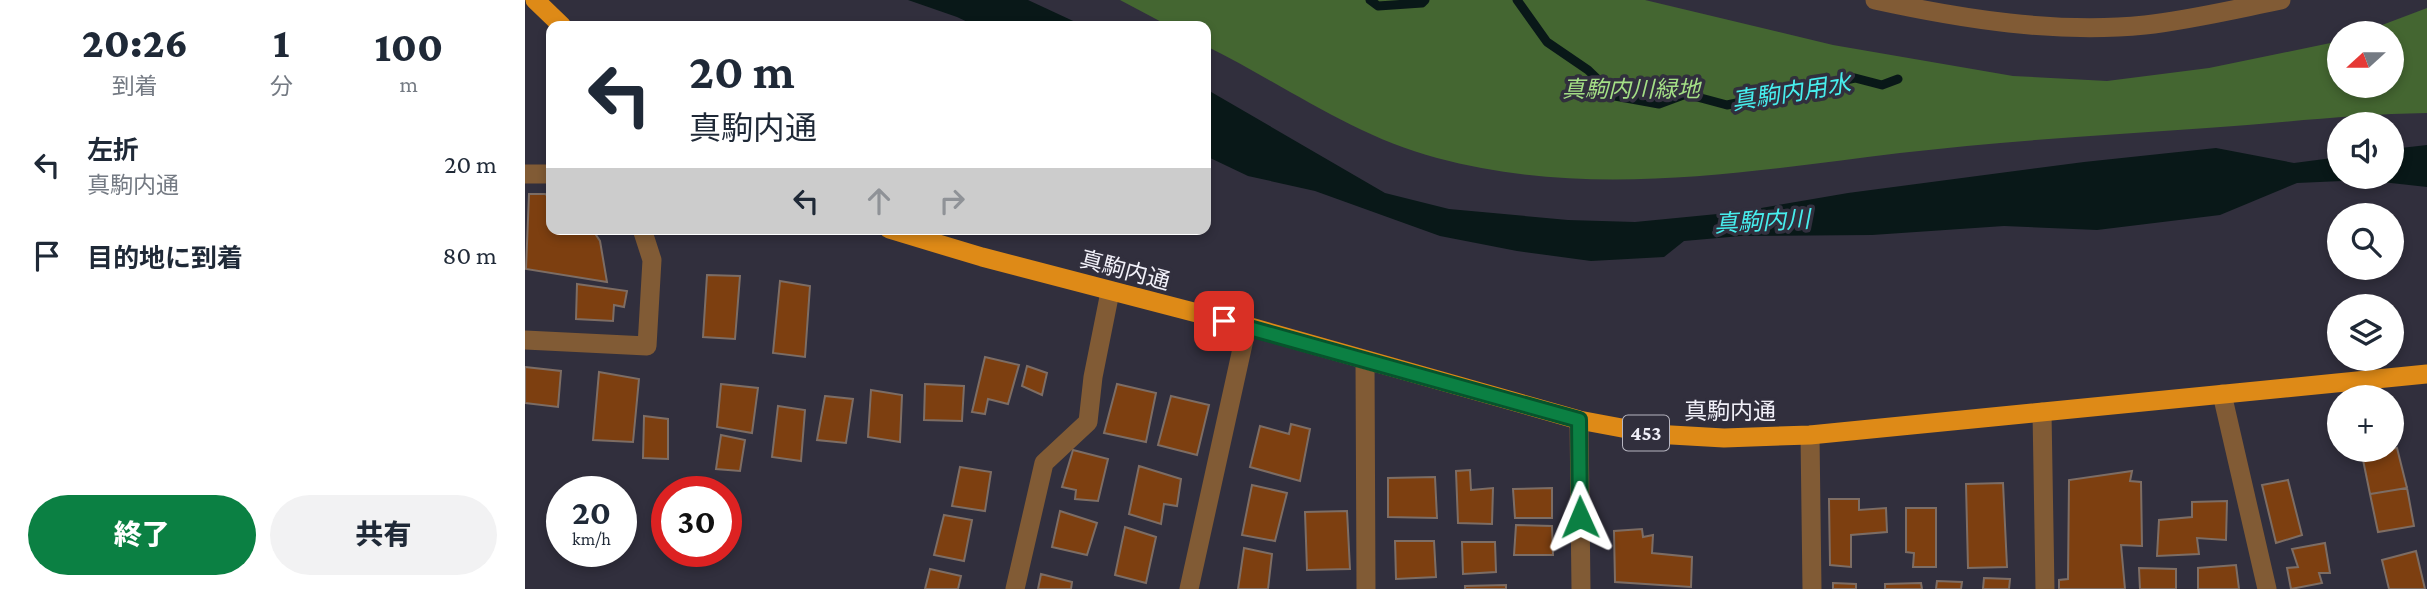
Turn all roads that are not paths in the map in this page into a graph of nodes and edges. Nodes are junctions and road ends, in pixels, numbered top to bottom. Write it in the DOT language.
graph roads {
  1 [pos="535,0"];
  2 [pos="1875,0"];
  3 [pos="2281,0"];
  4 [pos="557,21"];
  5 [pos="525,174"];
  6 [pos="546,174"];
  7 [pos="644,235"];
  8 [pos="911,235"];
  9 [pos="1110,292"];
  10 [pos="1247,326"];
  11 [pos="525,340"];
  12 [pos="1365,360"];
  13 [pos="2427,374"];
  14 [pos="2222,394"];
  15 [pos="2042,412"];
  16 [pos="1579,420"];
  17 [pos="1810,435"];
  18 [pos="1015,589"];
  19 [pos="1189,589"];
  20 [pos="1366,589"];
  21 [pos="1581,589"];
  22 [pos="1812,589"];
  23 [pos="2045,589"];
  24 [pos="2267,589"];
  1 -- 4 [label="highway"];
  2 -- 3 [label="street"];
  5 -- 6 [label="street"];
  7 -- 11 [label="street"];
  8 -- 9 [label="highway, 真駒内通 / 453"];
  9 -- 10 [label="highway, 真駒内通 / 453"];
  9 -- 18 [label="street"];
  10 -- 12 [label="highway, 真駒内通 / 453"];
  10 -- 19 [label="street"];
  12 -- 16 [label="highway, 真駒内通 / 453"];
  12 -- 20 [label="street"];
  13 -- 14 [label="highway, 真駒内通 / 453"];
  14 -- 15 [label="highway, 真駒内通 / 453"];
  14 -- 24 [label="street"];
  15 -- 17 [label="highway, 真駒内通 / 453"];
  15 -- 23 [label="street"];
  16 -- 17 [label="highway, 真駒内通 / 453"];
  16 -- 21 [label="street"];
  17 -- 22 [label="street"];
}
